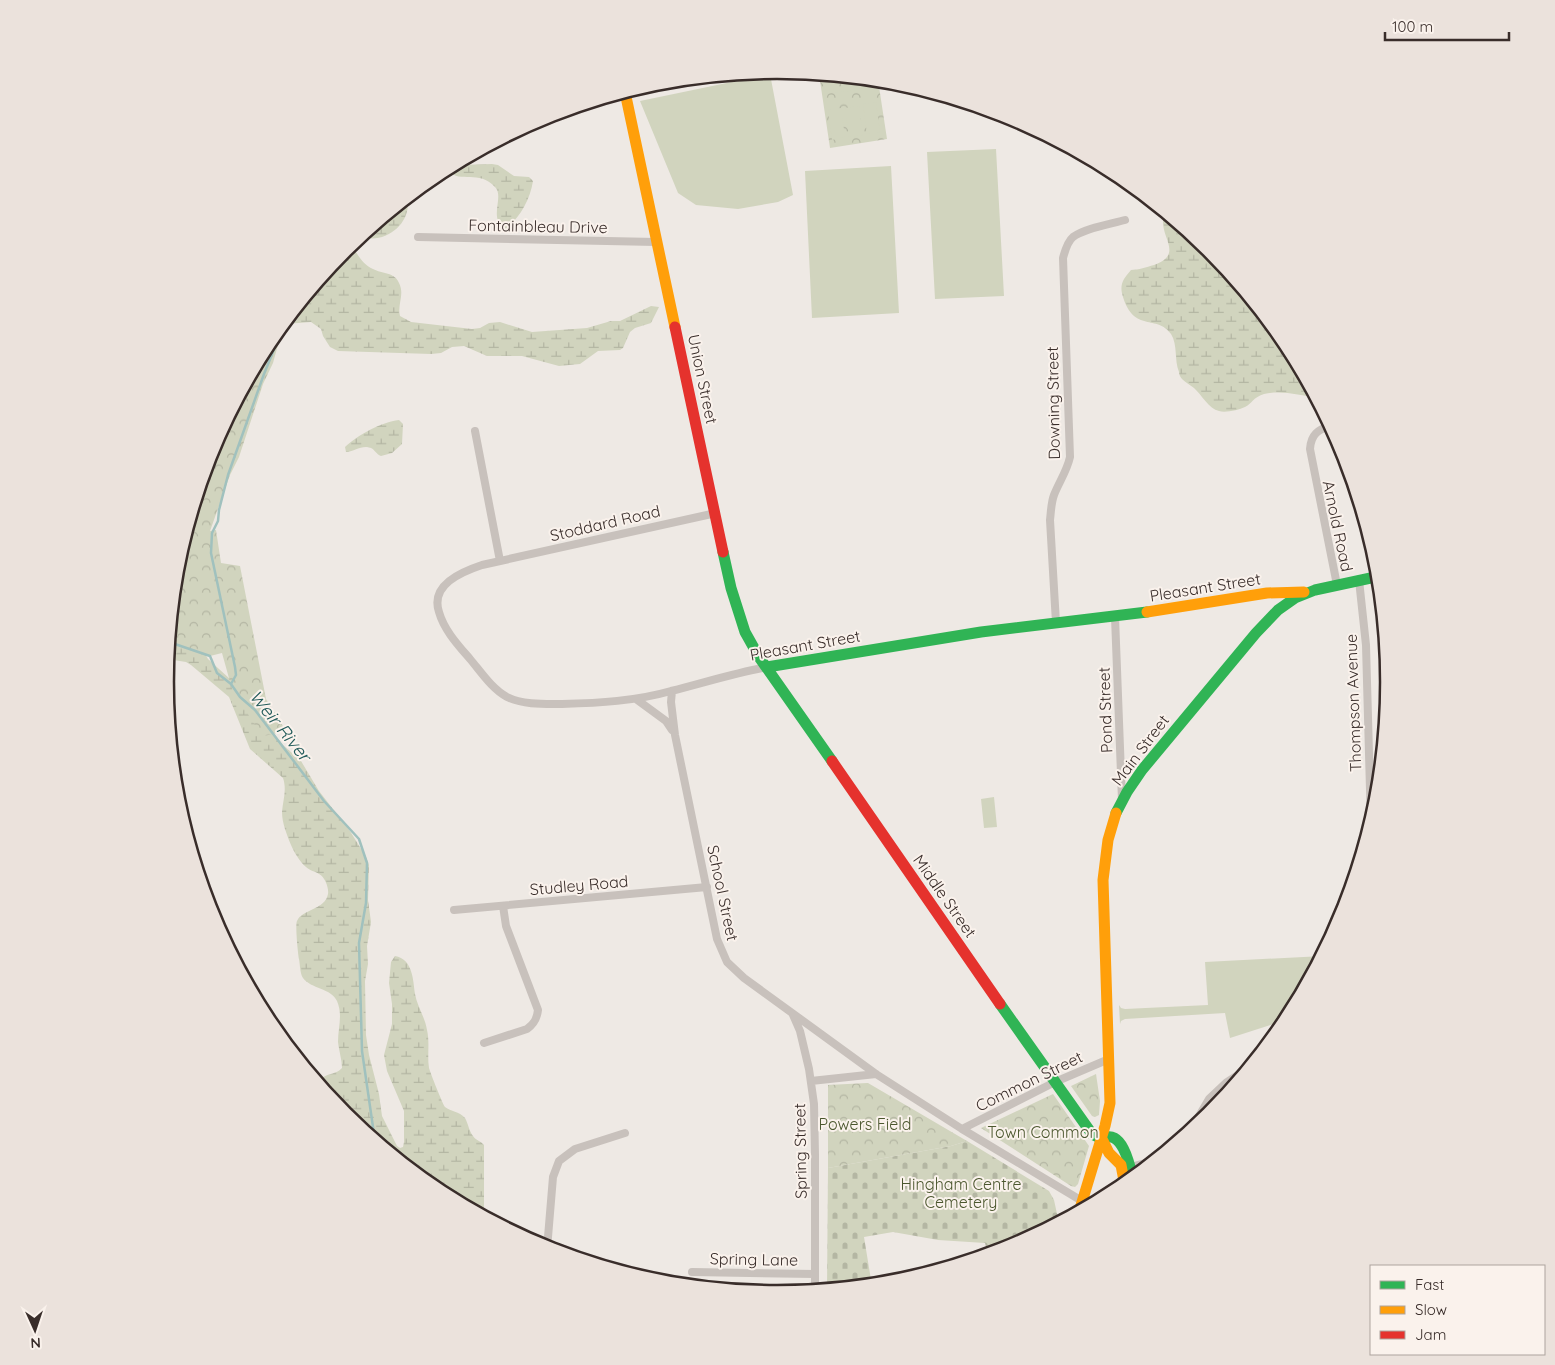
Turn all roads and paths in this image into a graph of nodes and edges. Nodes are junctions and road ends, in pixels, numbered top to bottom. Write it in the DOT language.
graph roads {
  1 [pos="626,98"];
  2 [pos="1126,220"];
  3 [pos="418,237"];
  4 [pos="656,242"];
  5 [pos="1325,428"];
  6 [pos="475,432"];
  7 [pos="716,513"];
  8 [pos="500,561"];
  9 [pos="1372,578"];
  10 [pos="1359,580"];
  11 [pos="1337,585"];
  12 [pos="1308,592"];
  13 [pos="1115,617"];
  14 [pos="1056,623"];
  15 [pos="767,667"];
  16 [pos="672,691"];
  17 [pos="636,699"];
  18 [pos="675,735"];
  19 [pos="1370,798"];
  20 [pos="1122,802"];
  21 [pos="707,887"];
  22 [pos="503,906"];
  23 [pos="454,910"];
  24 [pos="792,1013"];
  25 [pos="484,1042"];
  26 [pos="1109,1059"];
  27 [pos="876,1074"];
  28 [pos="1234,1078"];
  29 [pos="811,1081"];
  30 [pos="1055,1082"];
  31 [pos="1202,1111"];
  32 [pos="962,1129"];
  33 [pos="625,1133"];
  34 [pos="1102,1139"];
  35 [pos="1141,1164"];
  36 [pos="1126,1168"];
  37 [pos="1129,1173"];
  38 [pos="1126,1175"];
  39 [pos="1082,1203"];
  40 [pos="1078,1205"];
  41 [pos="548,1241"];
  42 [pos="692,1272"];
  43 [pos="815,1274"];
  44 [pos="815,1285"];
  1 -- 4 [label="street, Union Street"];
  2 -- 14 [label="street, Downing Street"];
  3 -- 4 [label="street, Fontainbleau Drive"];
  4 -- 7 [label="street, Union Street"];
  5 -- 11 [label="street, Arnold Road"];
  6 -- 8 [label="street"];
  7 -- 8 [label="street, Stoddard Road"];
  7 -- 15 [label="street, Union Street"];
  8 -- 17 [label="street, Pleasant Street"];
  9 -- 10 [label="street, Main Street"];
  10 -- 11 [label="street, Main Street"];
  10 -- 19 [label="street, Thompson Avenue"];
  11 -- 12 [label="street, Main Street"];
  12 -- 13 [label="street, Pleasant Street"];
  12 -- 20 [label="street, Main Street"];
  13 -- 14 [label="street, Pleasant Street"];
  13 -- 20 [label="street, Pond Street"];
  14 -- 15 [label="street, Pleasant Street"];
  15 -- 16 [label="street, Pleasant Street"];
  15 -- 30 [label="street, Middle Street"];
  16 -- 17 [label="street, Pleasant Street"];
  16 -- 18 [label="street, School Street"];
  17 -- 18 [label="street, School Street"];
  18 -- 21 [label="street, School Street"];
  20 -- 26 [label="street, Main Street"];
  21 -- 22 [label="street, Studley Road"];
  21 -- 24 [label="street, School Street"];
  22 -- 23 [label="street, Studley Road"];
  22 -- 25 [label="street"];
  24 -- 27 [label="street, School Street"];
  24 -- 29 [label="street, Spring Street"];
  26 -- 30 [label="street, Common Street"];
  26 -- 34 [label="street, Main Street"];
  27 -- 29 [label="street"];
  27 -- 32 [label="street, School Street"];
  28 -- 31 [label="street"];
  29 -- 43 [label="street, Spring Street"];
  30 -- 32 [label="street, Common Street"];
  30 -- 34 [label="street, Middle Street"];
  32 -- 40 [label="street, School Street"];
  33 -- 41 [label="street"];
  34 -- 36 [label="street"];
  34 -- 39 [label="street, Main Street"];
  35 -- 36 [label="street"];
  36 -- 37 [label="street"];
  36 -- 38 [label="street"];
  42 -- 43 [label="street, Spring Lane"];
  43 -- 44 [label="street, Spring Street"];
}
